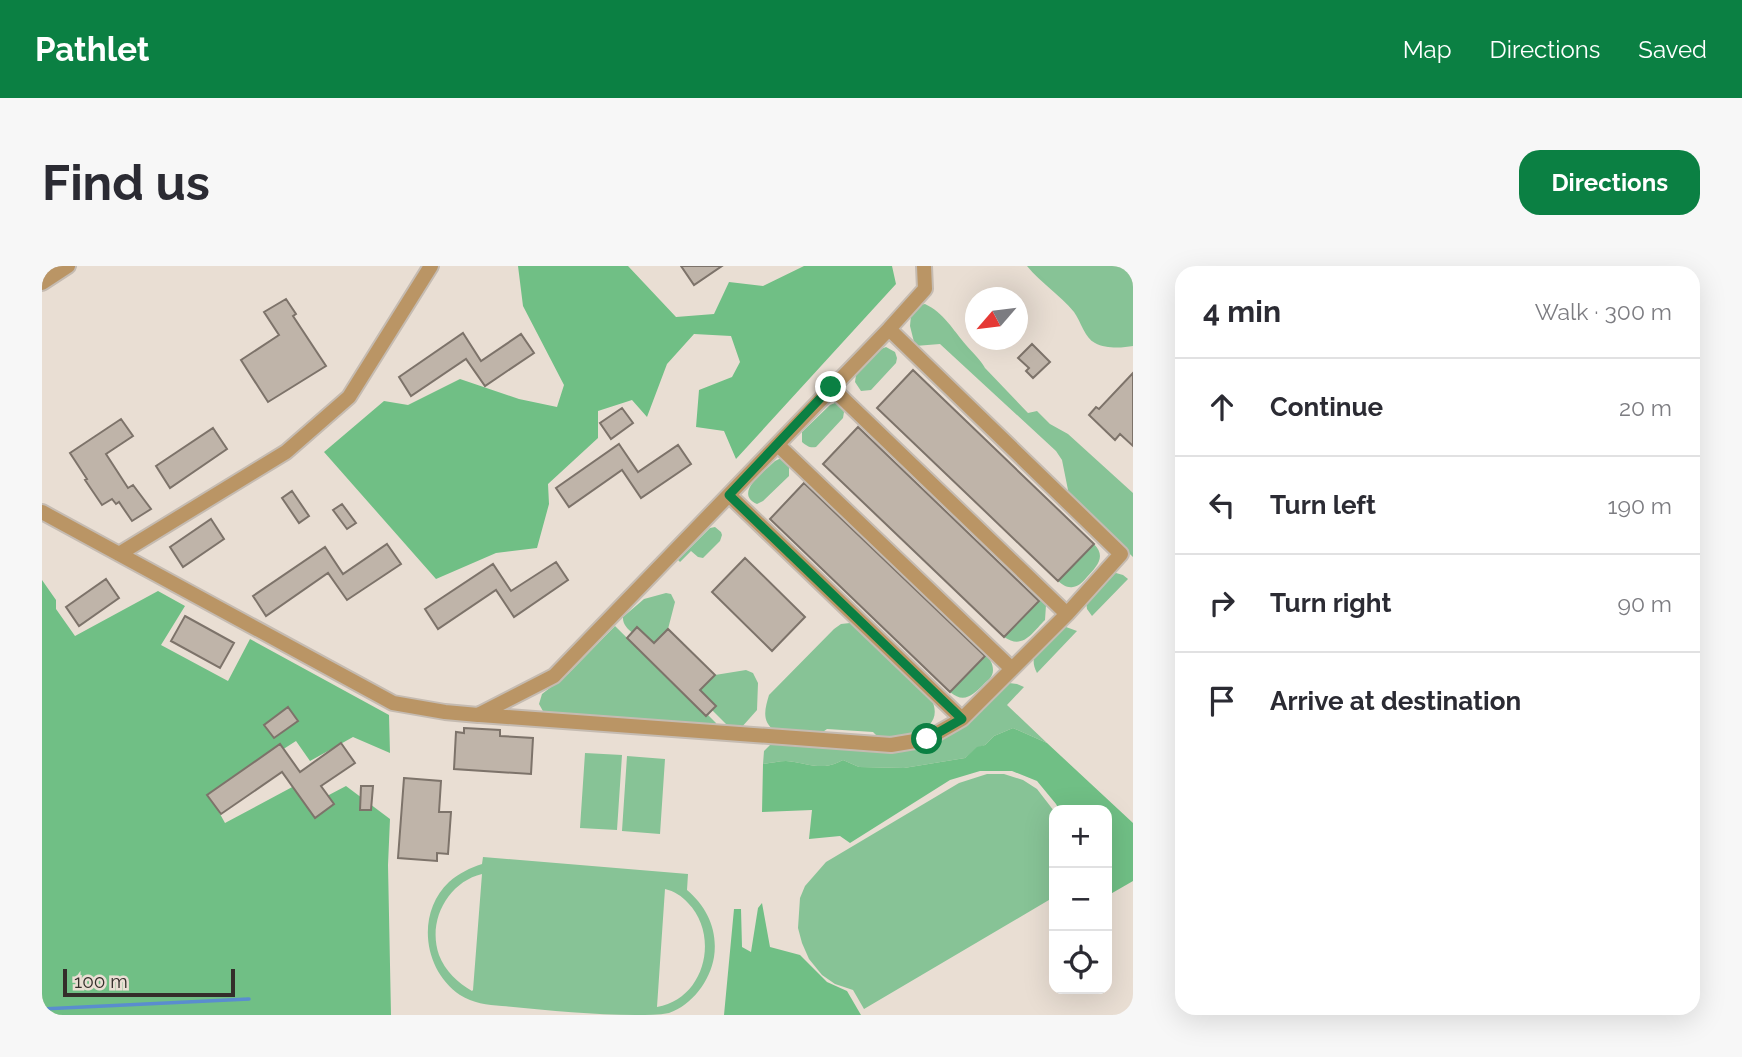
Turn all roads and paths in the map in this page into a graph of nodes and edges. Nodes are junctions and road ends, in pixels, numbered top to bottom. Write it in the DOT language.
graph roads {
  1 [pos="68,266"];
  2 [pos="431,266"];
  3 [pos="924,266"];
  4 [pos="42,284"];
  5 [pos="889,329"];
  6 [pos="831,387"];
  7 [pos="778,445"];
  8 [pos="729,495"];
  9 [pos="42,512"];
  10 [pos="119,554"];
  11 [pos="1067,614"];
  12 [pos="1012,668"];
  13 [pos="478,715"];
  14 [pos="962,719"];
  1 -- 4 [label="street"];
  2 -- 10 [label="street"];
  3 -- 5 [label="street"];
  5 -- 6 [label="street"];
  5 -- 11 [label="street"];
  6 -- 7 [label="street"];
  6 -- 11 [label="street"];
  7 -- 8 [label="street"];
  7 -- 12 [label="street"];
  8 -- 13 [label="street"];
  8 -- 14 [label="street"];
  9 -- 10 [label="street"];
  10 -- 13 [label="street"];
  11 -- 12 [label="street"];
  12 -- 14 [label="street"];
  13 -- 14 [label="street"];
}
